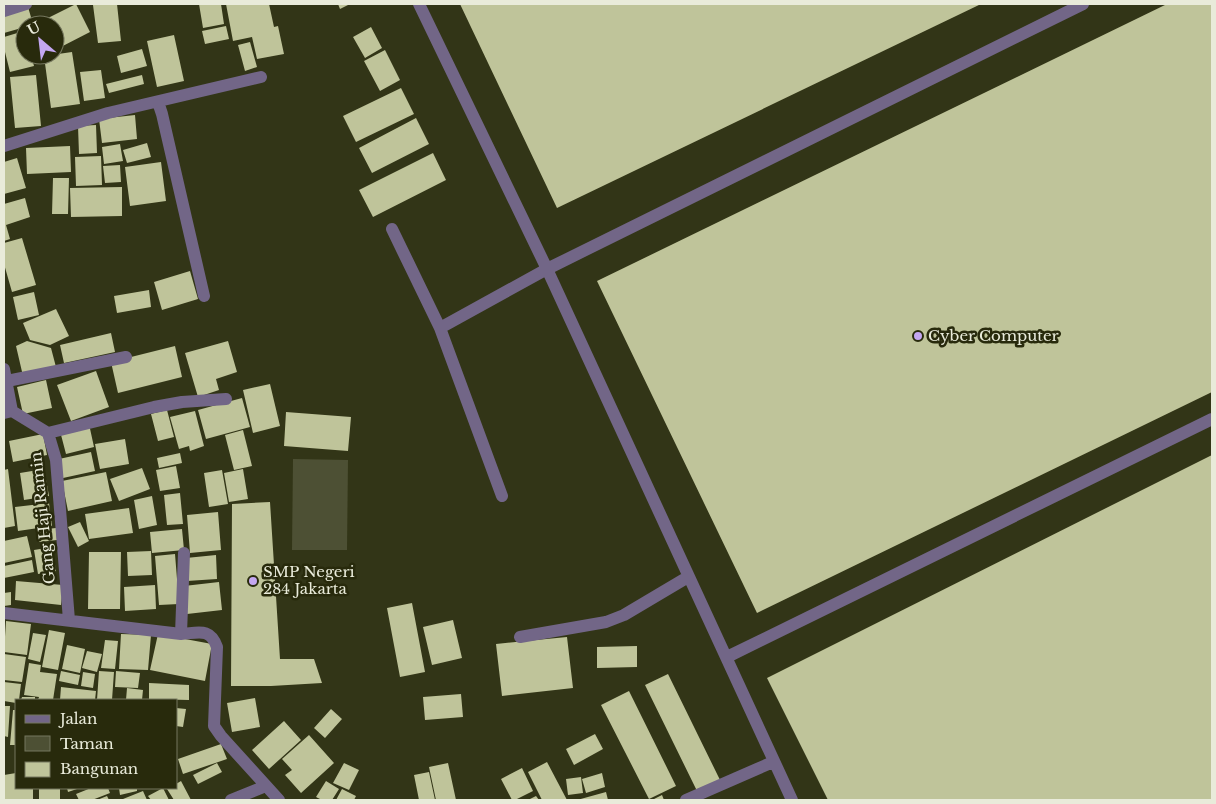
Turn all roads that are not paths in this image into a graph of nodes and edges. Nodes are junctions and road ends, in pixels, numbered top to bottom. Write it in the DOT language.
graph roads {
  1 [pos="26,4"];
  2 [pos="419,4"];
  3 [pos="1083,4"];
  4 [pos="4,11"];
  5 [pos="261,77"];
  6 [pos="158,102"];
  7 [pos="4,146"];
  8 [pos="392,228"];
  9 [pos="547,269"];
  10 [pos="204,296"];
  11 [pos="440,328"];
  12 [pos="126,357"];
  13 [pos="5,375"];
  14 [pos="226,399"];
  15 [pos="8,412"];
  16 [pos="1212,419"];
  17 [pos="48,433"];
  18 [pos="502,496"];
  19 [pos="184,553"];
  20 [pos="688,577"];
  21 [pos="4,613"];
  22 [pos="69,620"];
  23 [pos="181,634"];
  24 [pos="520,637"];
  25 [pos="727,657"];
  26 [pos="773,762"];
  27 [pos="266,786"];
  28 [pos="231,800"];
  29 [pos="279,800"];
  30 [pos="686,800"];
  31 [pos="792,800"];
  1 -- 4 [label="street"];
  2 -- 9 [label="street"];
  3 -- 9 [label="street"];
  5 -- 6 [label="street"];
  6 -- 7 [label="street"];
  6 -- 10 [label="street"];
  8 -- 11 [label="street"];
  9 -- 11 [label="street"];
  9 -- 20 [label="street"];
  11 -- 18 [label="street"];
  12 -- 13 [label="street"];
  13 -- 15 [label="street"];
  14 -- 17 [label="street"];
  15 -- 17 [label="street, Gang Haji Ramin"];
  16 -- 25 [label="street"];
  17 -- 22 [label="street, Gang Haji Ramin"];
  19 -- 23 [label="street"];
  20 -- 24 [label="street"];
  20 -- 25 [label="street"];
  21 -- 22 [label="street"];
  22 -- 23 [label="street"];
  23 -- 27 [label="street"];
  25 -- 26 [label="street"];
  26 -- 30 [label="street"];
  26 -- 31 [label="street"];
  27 -- 28 [label="street"];
  27 -- 29 [label="street"];
}
